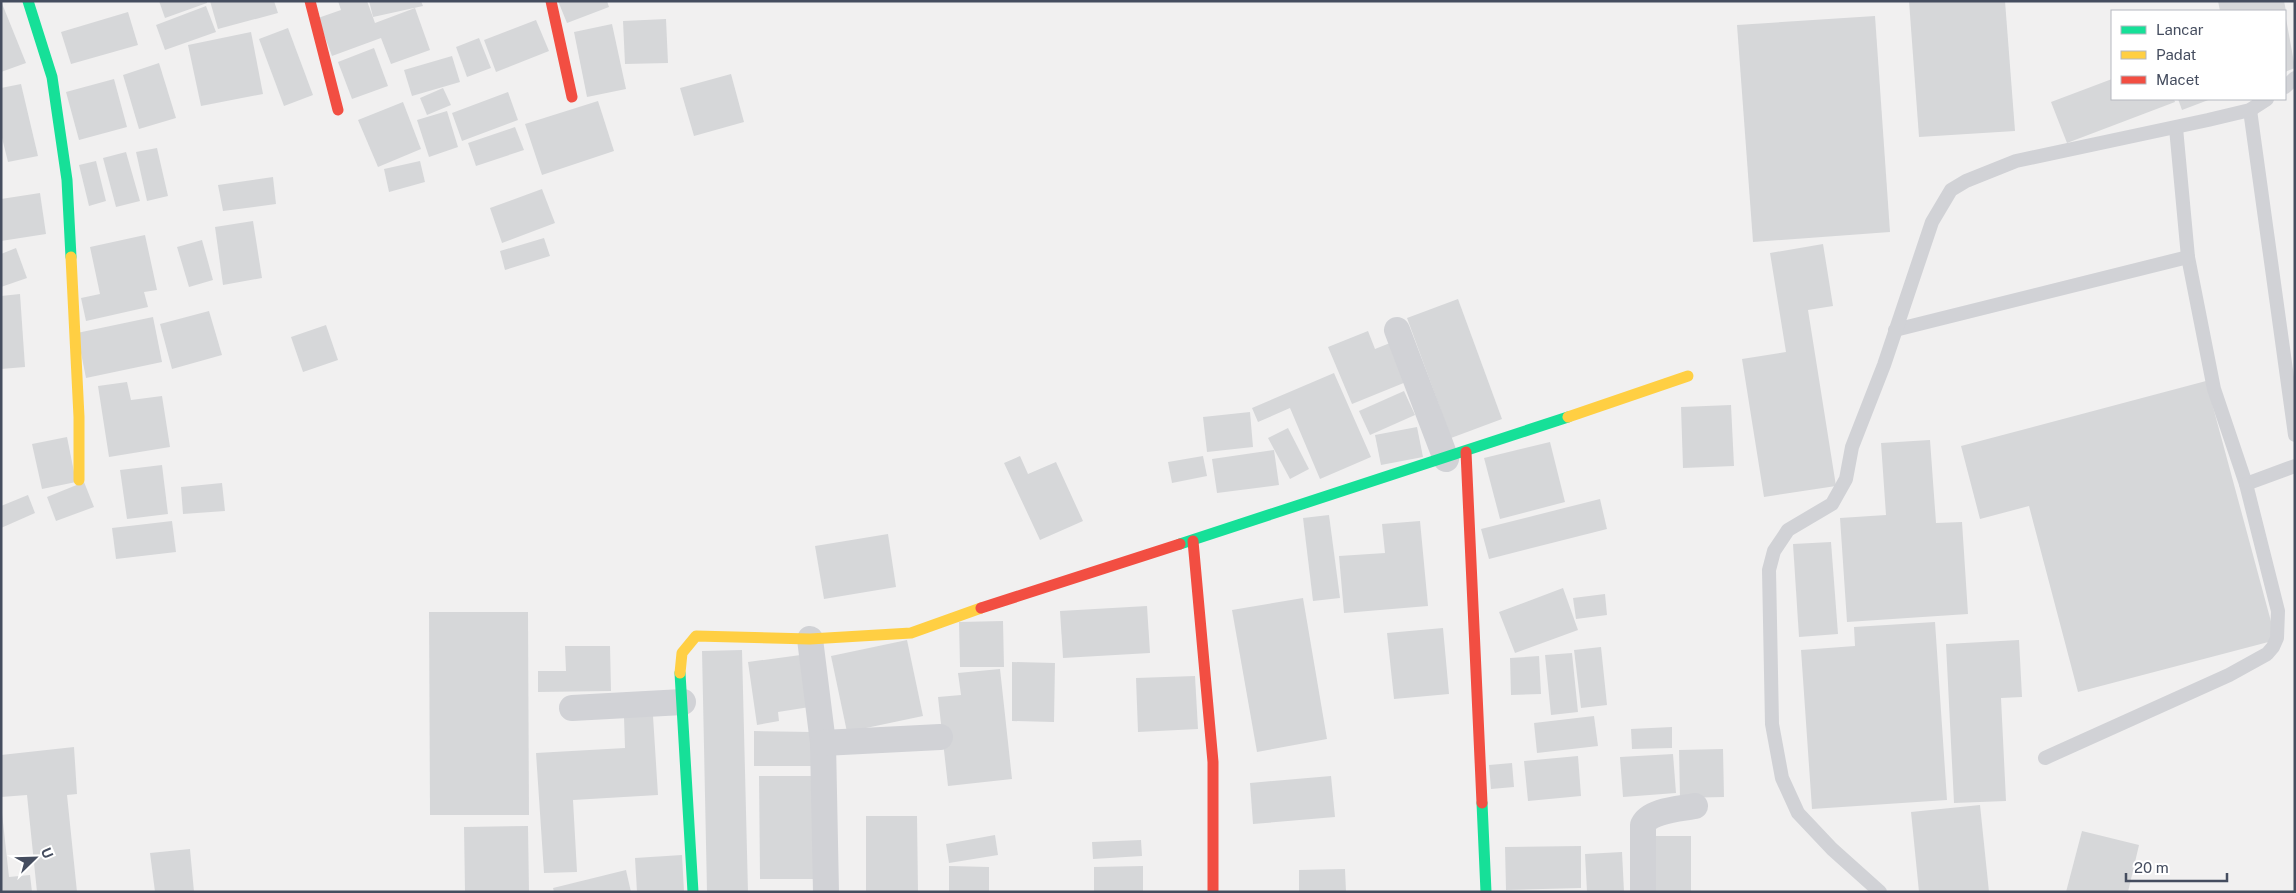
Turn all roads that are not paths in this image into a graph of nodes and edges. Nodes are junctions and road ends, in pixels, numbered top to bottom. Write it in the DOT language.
graph roads {
  1 [pos="28,1"];
  2 [pos="310,1"];
  3 [pos="551,1"];
  4 [pos="2295,78"];
  5 [pos="2286,87"];
  6 [pos="572,97"];
  7 [pos="2265,100"];
  8 [pos="338,110"];
  9 [pos="2250,110"];
  10 [pos="2176,128"];
  11 [pos="2188,257"];
  12 [pos="1397,330"];
  13 [pos="1895,330"];
  14 [pos="1688,376"];
  15 [pos="2295,435"];
  16 [pos="1456,456"];
  17 [pos="2295,466"];
  18 [pos="79,480"];
  19 [pos="2246,484"];
  20 [pos="1193,541"];
  21 [pos="810,640"];
  22 [pos="683,702"];
  23 [pos="572,708"];
  24 [pos="940,737"];
  25 [pos="823,744"];
  26 [pos="2045,758"];
  27 [pos="1695,806"];
  28 [pos="693,892"];
  29 [pos="826,892"];
  30 [pos="1213,892"];
  31 [pos="1486,892"];
  32 [pos="1642,892"];
  33 [pos="1880,892"];
  1 -- 18 [label="street"];
  2 -- 8 [label="street"];
  3 -- 6 [label="street"];
  4 -- 5 [label="lane"];
  7 -- 9 [label="lane"];
  9 -- 10 [label="lane"];
  9 -- 15 [label="lane"];
  10 -- 11 [label="lane"];
  10 -- 13 [label="lane"];
  11 -- 13 [label="lane"];
  11 -- 19 [label="lane"];
  12 -- 16 [label="street"];
  13 -- 33 [label="lane"];
  14 -- 16 [label="street"];
  16 -- 20 [label="street"];
  16 -- 31 [label="street"];
  17 -- 19 [label="lane"];
  19 -- 26 [label="lane"];
  20 -- 21 [label="street"];
  20 -- 30 [label="street"];
  21 -- 22 [label="street"];
  21 -- 25 [label="street"];
  22 -- 23 [label="street"];
  22 -- 28 [label="street"];
  24 -- 25 [label="street"];
  25 -- 29 [label="street"];
  27 -- 32 [label="street"];
}
